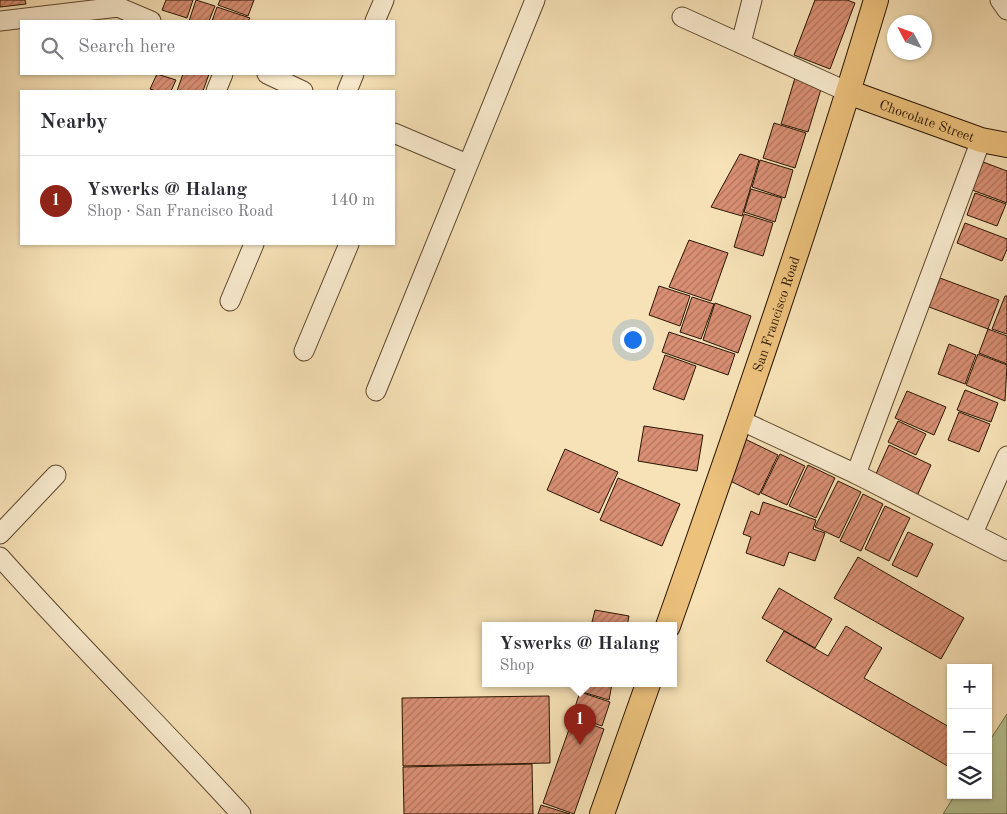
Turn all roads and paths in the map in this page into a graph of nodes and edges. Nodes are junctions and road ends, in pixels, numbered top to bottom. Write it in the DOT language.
graph roads {
  1 [pos="384,0"];
  2 [pos="535,0"];
  3 [pos="752,0"];
  4 [pos="876,0"];
  5 [pos="1000,0"];
  6 [pos="1007,10"];
  7 [pos="682,17"];
  8 [pos="149,20"];
  9 [pos="375,20"];
  10 [pos="0,21"];
  11 [pos="740,43"];
  12 [pos="222,75"];
  13 [pos="269,75"];
  14 [pos="354,75"];
  15 [pos="216,90"];
  16 [pos="302,90"];
  17 [pos="347,90"];
  18 [pos="848,92"];
  19 [pos="395,136"];
  20 [pos="982,140"];
  21 [pos="1007,144"];
  22 [pos="467,164"];
  23 [pos="254,245"];
  24 [pos="349,245"];
  25 [pos="230,301"];
  26 [pos="304,351"];
  27 [pos="376,391"];
  28 [pos="740,420"];
  29 [pos="1007,456"];
  30 [pos="856,474"];
  31 [pos="56,475"];
  32 [pos="973,533"];
  33 [pos="0,534"];
  34 [pos="1007,551"];
  35 [pos="0,557"];
  36 [pos="669,622"];
  37 [pos="647,687"];
  38 [pos="241,814"];
  39 [pos="603,814"];
  1 -- 9 [label="street"];
  2 -- 22 [label="street"];
  3 -- 11 [label="street"];
  4 -- 18 [label="main road, San Francisco Road"];
  5 -- 6 [label="street"];
  7 -- 11 [label="street"];
  8 -- 10 [label="street"];
  11 -- 18 [label="street"];
  12 -- 15 [label="street"];
  13 -- 16 [label="street"];
  14 -- 17 [label="street"];
  18 -- 20 [label="main road, Chocolate Street"];
  18 -- 28 [label="main road, San Francisco Road"];
  19 -- 22 [label="street"];
  20 -- 21 [label="main road, Chocolate Street"];
  20 -- 30 [label="street"];
  22 -- 27 [label="street"];
  23 -- 25 [label="street"];
  24 -- 26 [label="street"];
  28 -- 30 [label="street"];
  28 -- 36 [label="main road, San Francisco Road"];
  29 -- 32 [label="street"];
  30 -- 32 [label="street"];
  31 -- 33 [label="street"];
  32 -- 34 [label="street"];
  35 -- 38 [label="street"];
  37 -- 39 [label="main road"];
}
